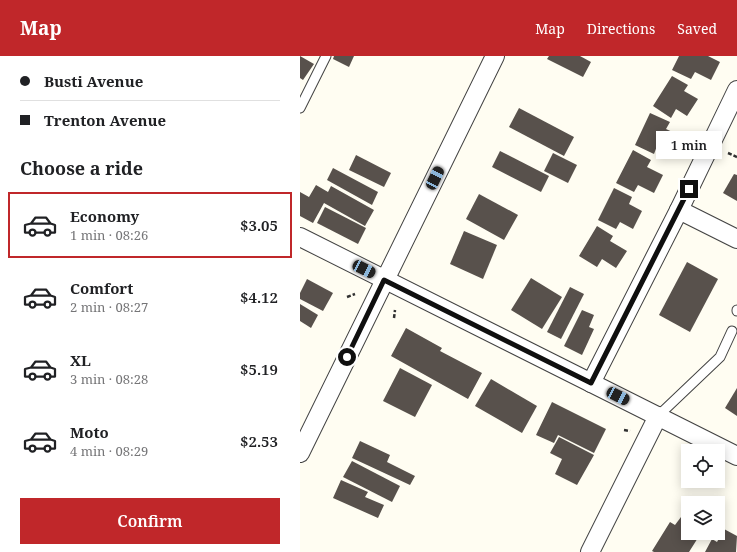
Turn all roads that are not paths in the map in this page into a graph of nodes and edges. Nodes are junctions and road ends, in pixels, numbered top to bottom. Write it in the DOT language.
graph roads {
  1 [pos="326,56"];
  2 [pos="495,56"];
  3 [pos="737,90"];
  4 [pos="300,108"];
  5 [pos="679,210"];
  6 [pos="300,237"];
  7 [pos="737,239"];
  8 [pos="384,280"];
  9 [pos="732,331"];
  10 [pos="591,383"];
  11 [pos="658,416"];
  12 [pos="300,453"];
  13 [pos="737,456"];
  14 [pos="590,552"];
  1 -- 4 [label="lane"];
  2 -- 8 [label="street"];
  3 -- 5 [label="street"];
  5 -- 7 [label="street"];
  5 -- 10 [label="street"];
  6 -- 8 [label="street"];
  8 -- 10 [label="street"];
  8 -- 12 [label="street"];
  9 -- 11 [label="lane"];
  10 -- 11 [label="street"];
  11 -- 13 [label="street"];
  11 -- 14 [label="street"];
}
